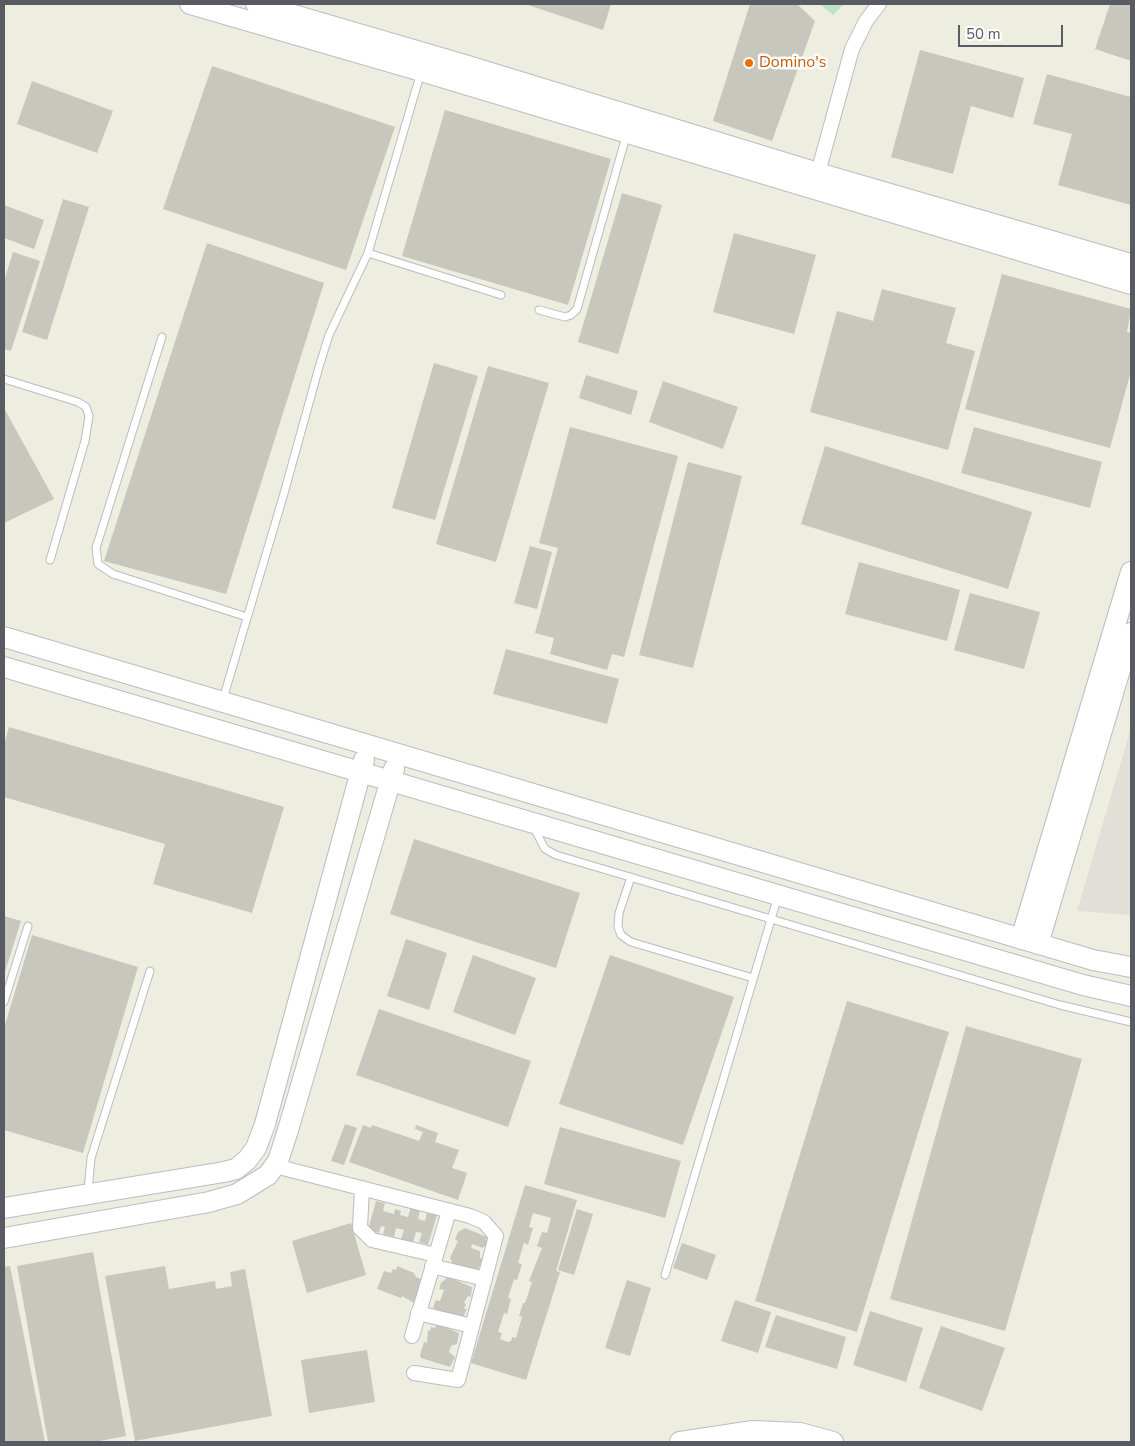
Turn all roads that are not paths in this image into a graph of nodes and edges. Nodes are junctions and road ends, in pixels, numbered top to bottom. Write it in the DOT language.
graph roads {
  1 [pos="190,4"];
  2 [pos="256,4"];
  3 [pos="879,4"];
  4 [pos="421,71"];
  5 [pos="627,132"];
  6 [pos="816,181"];
  7 [pos="368,253"];
  8 [pos="1131,264"];
  9 [pos="1131,284"];
  10 [pos="501,295"];
  11 [pos="539,310"];
  12 [pos="162,337"];
  13 [pos="4,379"];
  14 [pos="50,560"];
  15 [pos="1131,572"];
  16 [pos="247,617"];
  17 [pos="1131,633"];
  18 [pos="4,637"];
  19 [pos="4,667"];
  20 [pos="222,702"];
  21 [pos="367,745"];
  22 [pos="399,755"];
  23 [pos="361,772"];
  24 [pos="389,781"];
  25 [pos="532,823"];
  26 [pos="631,877"];
  27 [pos="778,896"];
  28 [pos="772,918"];
  29 [pos="28,926"];
  30 [pos="1030,941"];
  31 [pos="1131,966"];
  32 [pos="1023,968"];
  33 [pos="150,971"];
  34 [pos="753,978"];
  35 [pos="1131,996"];
  36 [pos="4,1002"];
  37 [pos="1131,1022"];
  38 [pos="247,1160"];
  39 [pos="271,1170"];
  40 [pos="362,1188"];
  41 [pos="88,1194"];
  42 [pos="4,1208"];
  43 [pos="449,1211"];
  44 [pos="4,1238"];
  45 [pos="434,1261"];
  46 [pos="665,1275"];
  47 [pos="485,1278"];
  48 [pos="418,1313"];
  49 [pos="472,1326"];
  50 [pos="412,1336"];
  51 [pos="414,1373"];
  52 [pos="800,1433"];
  53 [pos="680,1442"];
  54 [pos="770,1442"];
  55 [pos="833,1442"];
  1 -- 4 [label="street"];
  2 -- 6 [label="street"];
  3 -- 6 [label="street"];
  4 -- 5 [label="street"];
  4 -- 7 [label="lane"];
  5 -- 6 [label="street"];
  5 -- 11 [label="lane"];
  6 -- 8 [label="street"];
  6 -- 9 [label="street"];
  7 -- 10 [label="lane"];
  7 -- 16 [label="lane"];
  12 -- 16 [label="lane"];
  13 -- 14 [label="lane"];
  15 -- 30 [label="street"];
  16 -- 20 [label="lane"];
  17 -- 30 [label="street"];
  18 -- 20 [label="street"];
  19 -- 23 [label="street"];
  20 -- 21 [label="street"];
  21 -- 22 [label="street"];
  21 -- 23 [label="street"];
  22 -- 24 [label="street"];
  22 -- 30 [label="street"];
  23 -- 24 [label="street"];
  23 -- 38 [label="street"];
  24 -- 25 [label="street"];
  24 -- 39 [label="street"];
  25 -- 26 [label="lane"];
  25 -- 27 [label="street"];
  26 -- 28 [label="lane"];
  26 -- 34 [label="lane"];
  27 -- 28 [label="lane"];
  27 -- 32 [label="street"];
  28 -- 34 [label="lane"];
  28 -- 37 [label="lane"];
  29 -- 36 [label="lane"];
  30 -- 31 [label="street"];
  30 -- 32 [label="street"];
  32 -- 35 [label="street"];
  33 -- 41 [label="lane"];
  34 -- 46 [label="lane"];
  38 -- 39 [label="street"];
  38 -- 41 [label="street"];
  39 -- 40 [label="street"];
  39 -- 44 [label="street"];
  40 -- 43 [label="street"];
  40 -- 45 [label="street"];
  41 -- 42 [label="street"];
  43 -- 45 [label="street"];
  43 -- 47 [label="street"];
  45 -- 47 [label="street"];
  45 -- 48 [label="street"];
  47 -- 49 [label="street"];
  48 -- 49 [label="street"];
  48 -- 50 [label="street"];
  49 -- 51 [label="street"];
  52 -- 53 [label="street"];
  52 -- 54 [label="street"];
  52 -- 55 [label="street"];
}
